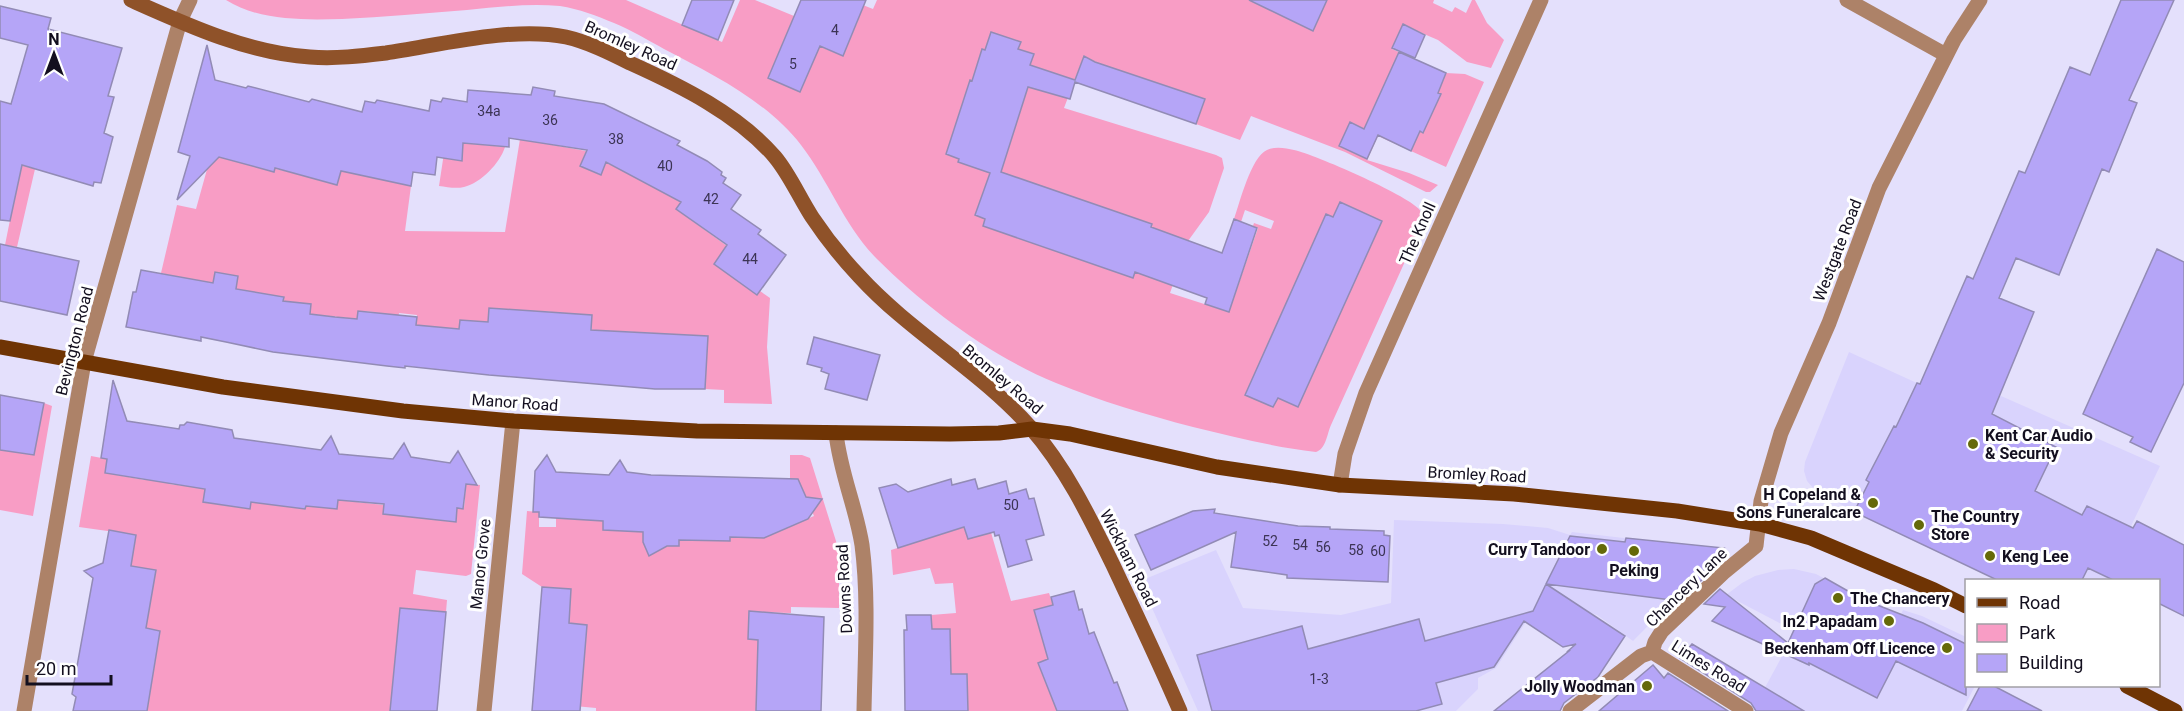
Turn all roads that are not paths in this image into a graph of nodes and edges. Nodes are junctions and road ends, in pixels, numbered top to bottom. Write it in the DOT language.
graph roads {
  1 [pos="131,0"];
  2 [pos="190,0"];
  3 [pos="1541,0"];
  4 [pos="1847,0"];
  5 [pos="1980,0"];
  6 [pos="180,21"];
  7 [pos="1946,56"];
  8 [pos="0,347"];
  9 [pos="84,362"];
  10 [pos="513,421"];
  11 [pos="1032,429"];
  12 [pos="836,433"];
  13 [pos="1340,485"];
  14 [pos="1760,524"];
  15 [pos="1965,606"];
  16 [pos="1652,652"];
  17 [pos="2129,687"];
  18 [pos="24,711"];
  19 [pos="484,711"];
  20 [pos="864,711"];
  21 [pos="1180,711"];
  22 [pos="1570,711"];
  23 [pos="1746,711"];
  24 [pos="2175,711"];
  1 -- 6 [label="main road, Bromley Road"];
  2 -- 6 [label="street"];
  3 -- 13 [label="street, The Knoll"];
  4 -- 7 [label="street"];
  5 -- 7 [label="street, Westgate Road"];
  6 -- 9 [label="street, Bevington Road"];
  6 -- 11 [label="main road, Bromley Road"];
  7 -- 14 [label="street, Westgate Road"];
  8 -- 9 [label="main road, Manor Road"];
  9 -- 10 [label="main road, Manor Road"];
  9 -- 18 [label="street, Bevington Road"];
  10 -- 12 [label="main road, Manor Road"];
  10 -- 19 [label="street, Manor Grove"];
  11 -- 12 [label="main road, Manor Road"];
  11 -- 13 [label="main road, Bromley Road"];
  11 -- 21 [label="main road, Wickham Road"];
  12 -- 20 [label="street, Downs Road"];
  13 -- 14 [label="main road, Bromley Road"];
  14 -- 15 [label="main road, Bromley Road"];
  14 -- 16 [label="street, Chancery Lane"];
  16 -- 22 [label="street, Chancery Lane"];
  16 -- 23 [label="street, Limes Road"];
  17 -- 24 [label="main road"];
}
